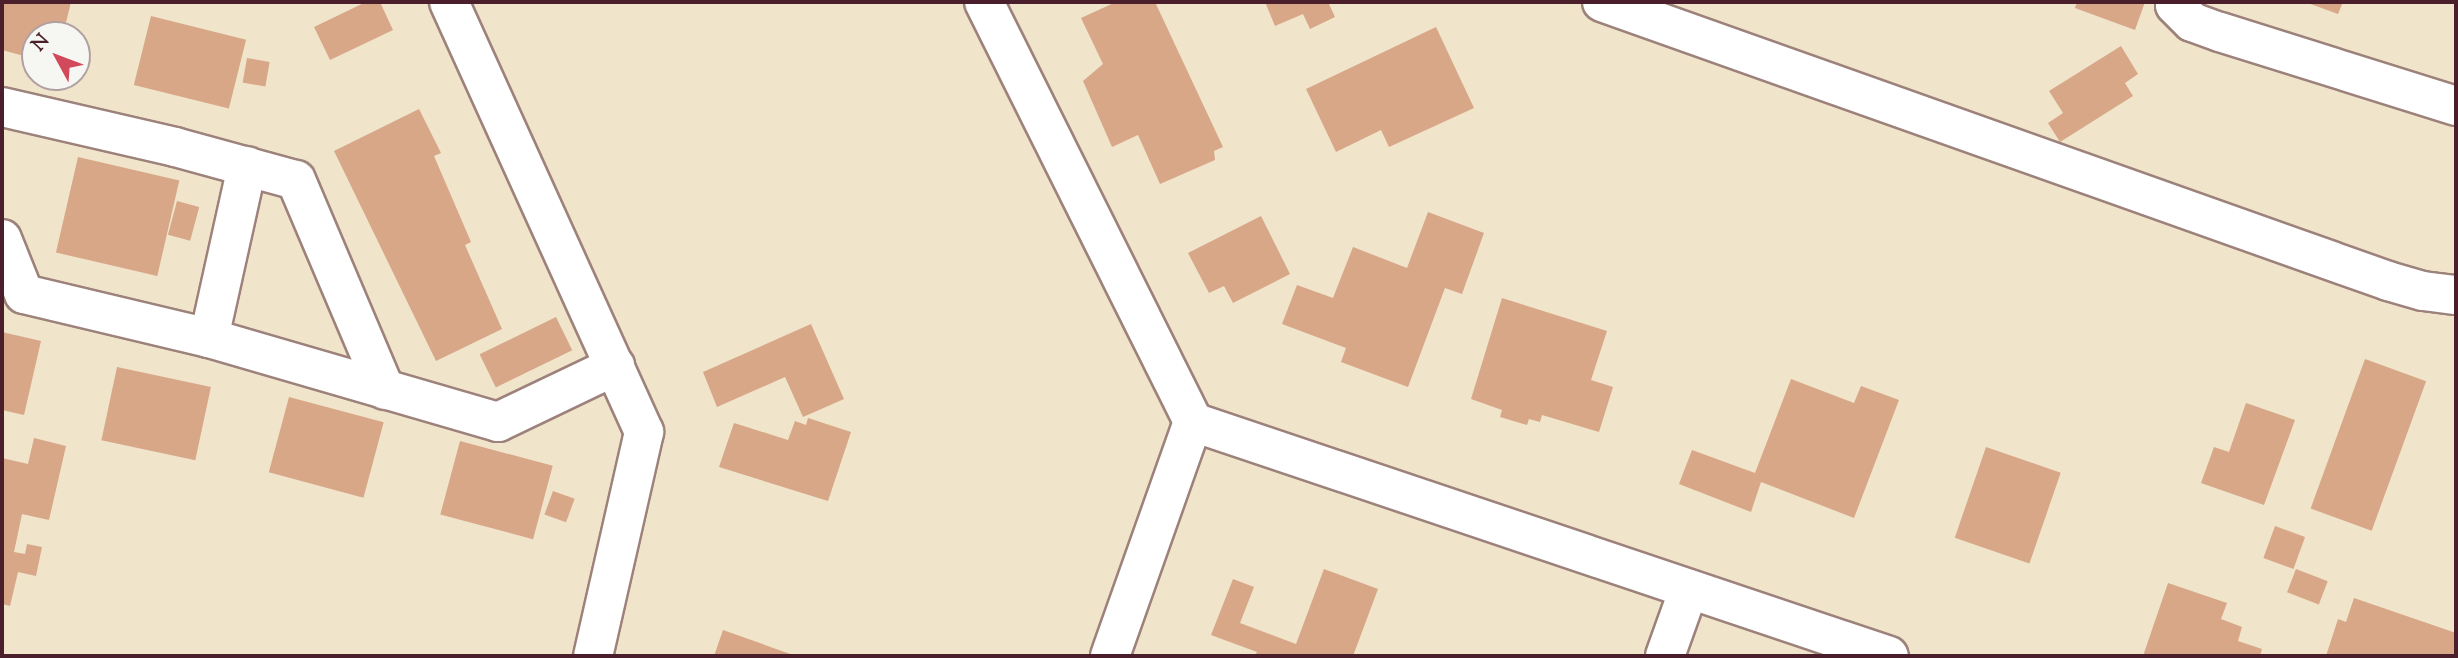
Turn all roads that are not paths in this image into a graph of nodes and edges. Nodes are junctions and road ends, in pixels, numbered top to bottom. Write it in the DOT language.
graph roads {
  1 [pos="449,2"];
  2 [pos="984,2"];
  3 [pos="1602,2"];
  4 [pos="2176,2"];
  5 [pos="2455,103"];
  6 [pos="2,107"];
  7 [pos="247,166"];
  8 [pos="2,239"];
  9 [pos="2456,295"];
  10 [pos="209,338"];
  11 [pos="615,366"];
  12 [pos="385,390"];
  13 [pos="1193,422"];
  14 [pos="1689,589"];
  15 [pos="593,656"];
  16 [pos="1110,656"];
  17 [pos="1665,656"];
  18 [pos="1889,656"];
  1 -- 11 [label="lane"];
  2 -- 13 [label="lane"];
  3 -- 9 [label="lane"];
  4 -- 5 [label="lane"];
  6 -- 7 [label="lane"];
  7 -- 10 [label="lane"];
  7 -- 12 [label="lane"];
  8 -- 10 [label="lane"];
  10 -- 12 [label="lane"];
  11 -- 12 [label="lane"];
  11 -- 15 [label="lane"];
  13 -- 14 [label="lane"];
  13 -- 16 [label="lane"];
  14 -- 17 [label="lane"];
  14 -- 18 [label="lane"];
}
